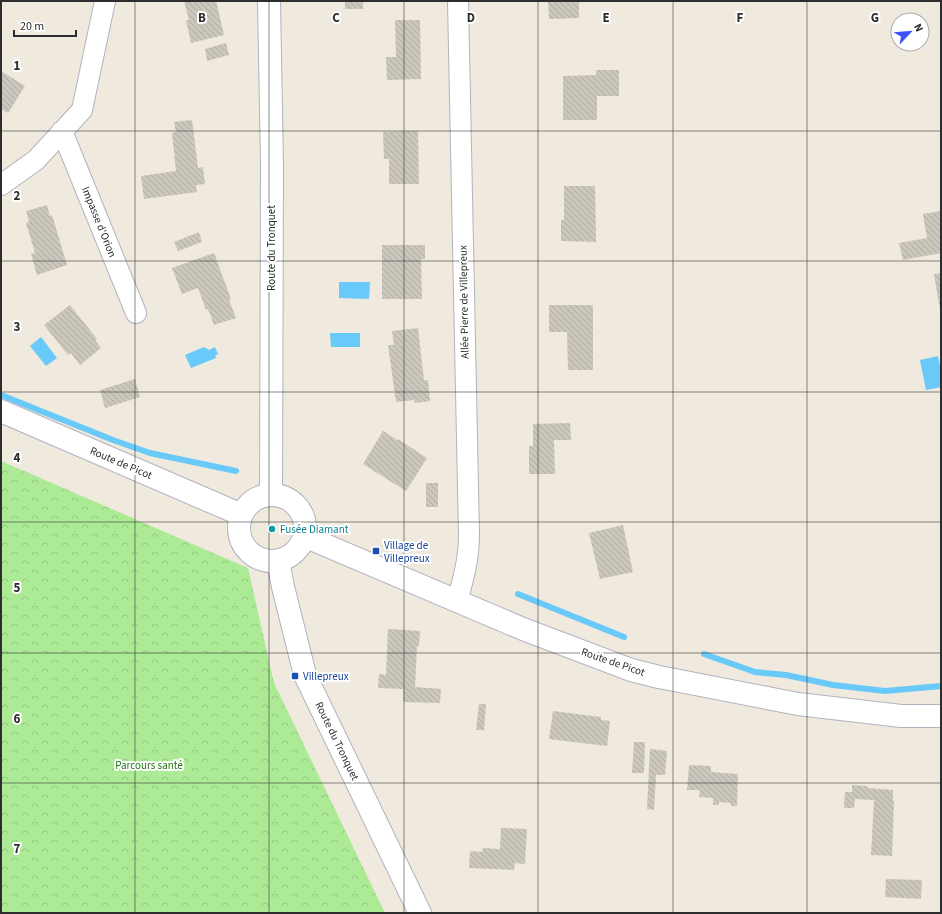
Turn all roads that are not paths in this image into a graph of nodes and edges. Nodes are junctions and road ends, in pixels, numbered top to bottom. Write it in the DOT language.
graph roads {
  1 [pos="105,1"];
  2 [pos="269,1"];
  3 [pos="458,1"];
  4 [pos="62,131"];
  5 [pos="1,185"];
  6 [pos="136,313"];
  7 [pos="1,411"];
  8 [pos="271,495"];
  9 [pos="242,515"];
  10 [pos="304,536"];
  11 [pos="278,561"];
  12 [pos="457,602"];
  13 [pos="941,716"];
  14 [pos="420,913"];
  1 -- 4 [label="street"];
  2 -- 8 [label="main road, Route du Tronquet"];
  3 -- 12 [label="street, Allée Pierre de Villepreux"];
  4 -- 5 [label="street"];
  4 -- 6 [label="street, Impasse d'Orion"];
  7 -- 9 [label="main road, Route de Picot"];
  8 -- 9 [label="main road"];
  8 -- 10 [label="main road"];
  9 -- 11 [label="main road"];
  10 -- 11 [label="main road"];
  10 -- 12 [label="main road, Route de Picot"];
  11 -- 14 [label="main road, Route du Tronquet"];
  12 -- 13 [label="main road, Route de Picot"];
}
